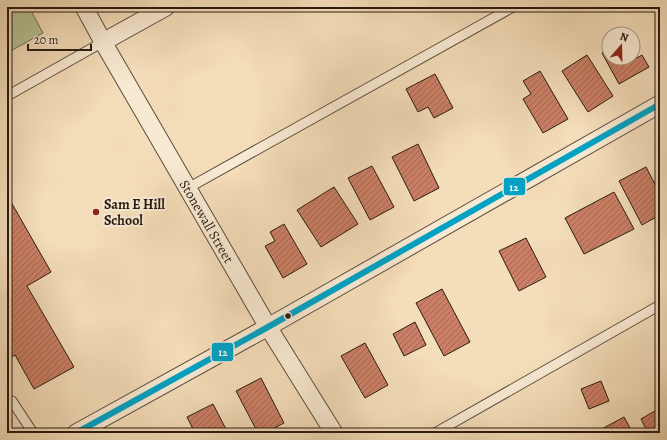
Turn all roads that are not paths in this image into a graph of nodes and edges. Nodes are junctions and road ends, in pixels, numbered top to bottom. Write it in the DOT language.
graph roads {
  1 [pos="84,7"];
  2 [pos="166,7"];
  3 [pos="513,7"];
  4 [pos="103,42"];
  5 [pos="7,96"];
  6 [pos="660,104"];
  7 [pos="188,188"];
  8 [pos="660,306"];
  9 [pos="268,327"];
  10 [pos="7,399"];
  11 [pos="33,433"];
  12 [pos="76,433"];
  13 [pos="334,433"];
  14 [pos="435,433"];
  1 -- 4 [label="street, Stonewall Street"];
  2 -- 4 [label="street"];
  3 -- 7 [label="lane"];
  4 -- 5 [label="lane"];
  4 -- 7 [label="street, Stonewall Street"];
  6 -- 9 [label="street"];
  7 -- 9 [label="street, Stonewall Street"];
  8 -- 14 [label="lane"];
  9 -- 12 [label="street"];
  9 -- 13 [label="street, Stonewall Street"];
  10 -- 11 [label="lane"];
}
